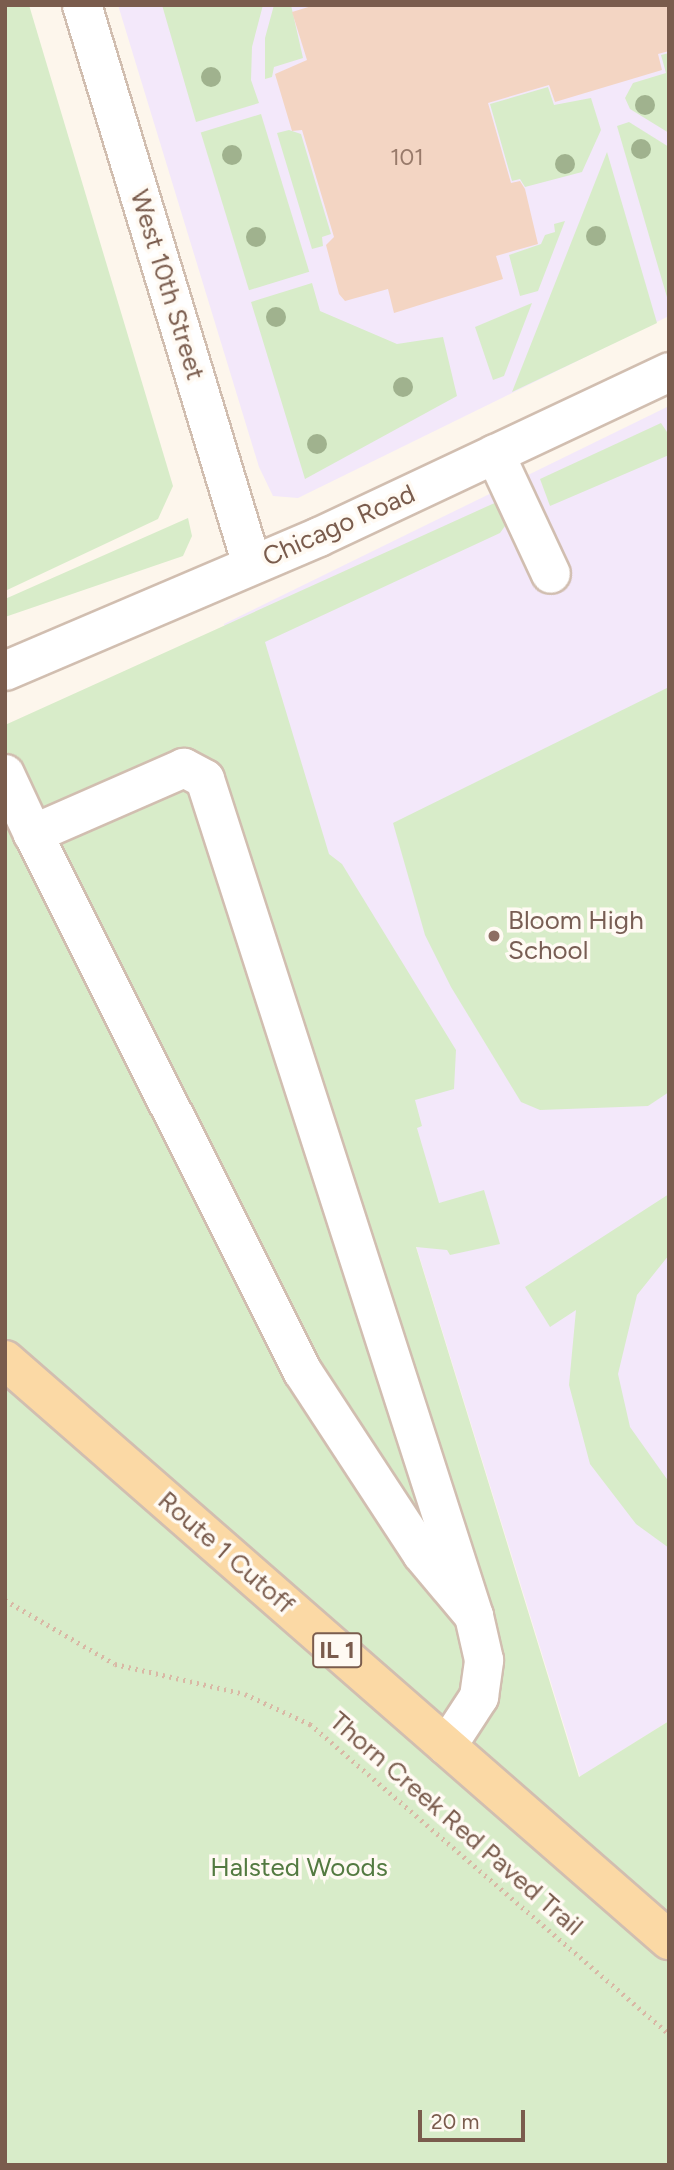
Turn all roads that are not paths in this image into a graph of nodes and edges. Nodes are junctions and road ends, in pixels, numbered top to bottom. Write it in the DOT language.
graph roads {
  1 [pos="82,5"];
  2 [pos="667,378"];
  3 [pos="495,454"];
  4 [pos="252,565"];
  5 [pos="551,575"];
  6 [pos="5,671"];
  7 [pos="5,774"];
  8 [pos="33,834"];
  9 [pos="5,1360"];
  10 [pos="474,1616"];
  11 [pos="447,1746"];
  12 [pos="669,1940"];
  1 -- 4 [label="street, West 10th Street"];
  2 -- 3 [label="street, Chicago Road"];
  3 -- 4 [label="street, Chicago Road"];
  3 -- 5 [label="street"];
  4 -- 6 [label="street, Chicago Road"];
  7 -- 8 [label="street"];
  8 -- 10 [label="street"];
  8 -- 10 [label="street"];
  9 -- 11 [label="main road, Route 1 Cutoff / IL 1"];
  10 -- 11 [label="street"];
  11 -- 12 [label="main road, Route 1 Cutoff / IL 1"];
}
